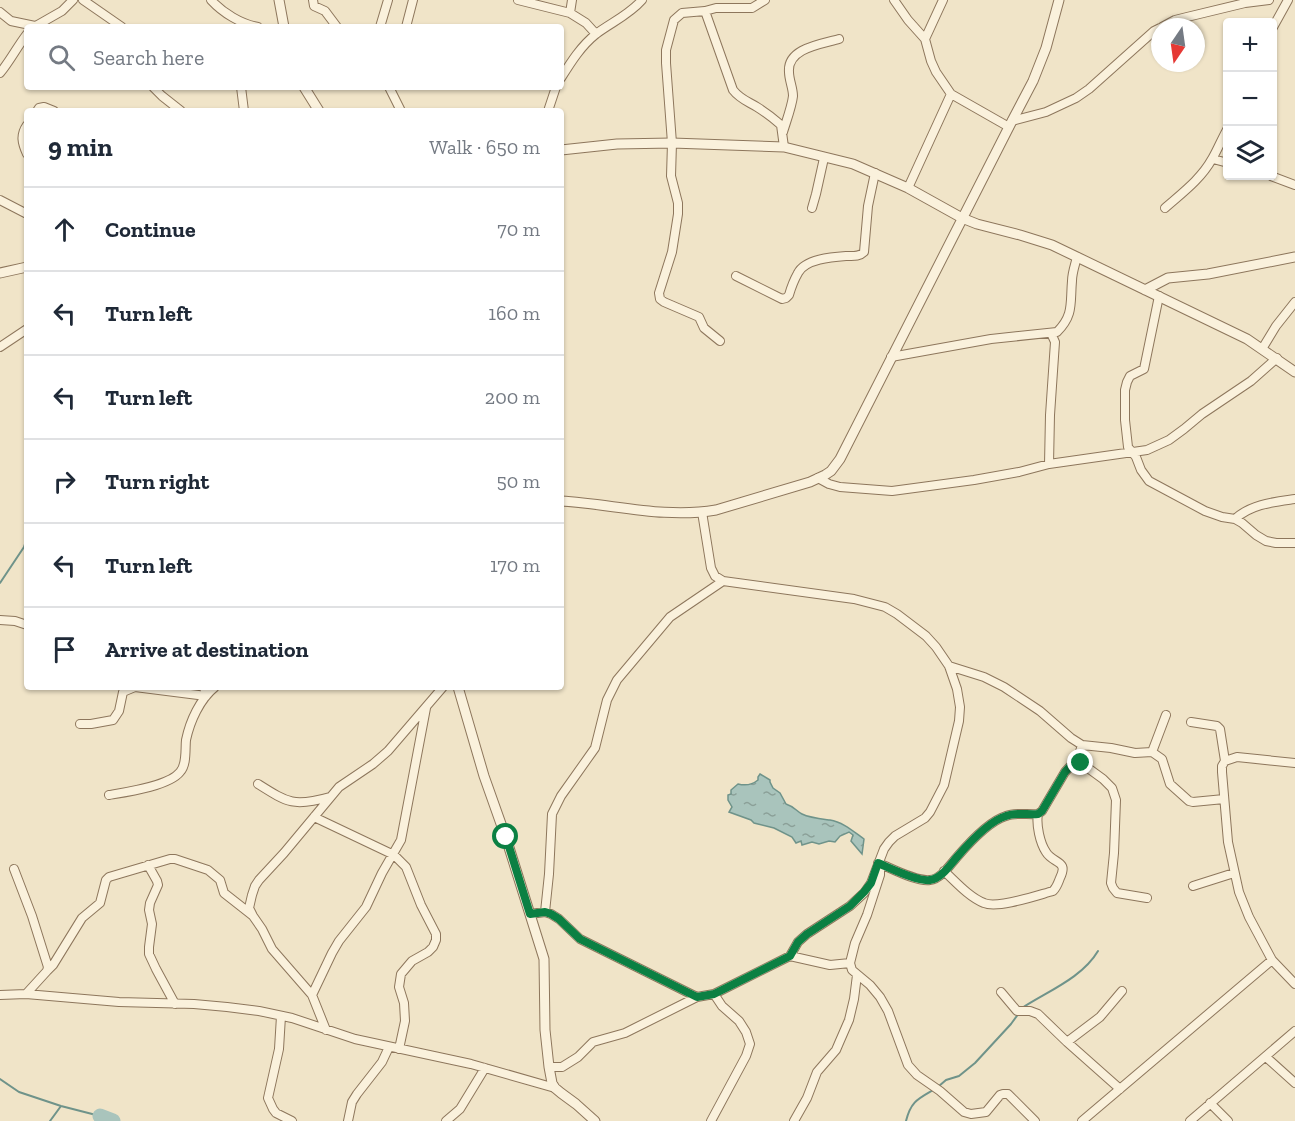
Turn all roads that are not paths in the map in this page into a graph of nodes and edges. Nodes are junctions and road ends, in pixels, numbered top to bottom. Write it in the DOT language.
graph roads {
  1 [pos="73,0"];
  2 [pos="83,0"];
  3 [pos="211,0"];
  4 [pos="279,0"];
  5 [pos="313,0"];
  6 [pos="388,0"];
  7 [pos="413,0"];
  8 [pos="518,0"];
  9 [pos="572,0"];
  10 [pos="642,0"];
  11 [pos="765,0"];
  12 [pos="894,0"];
  13 [pos="943,0"];
  14 [pos="1059,0"];
  15 [pos="1269,0"];
  16 [pos="1288,0"];
  17 [pos="705,11"];
  18 [pos="0,12"];
  19 [pos="570,13"];
  20 [pos="1183,18"];
  21 [pos="1277,20"];
  22 [pos="25,24"];
  23 [pos="38,24"];
  24 [pos="118,24"];
  25 [pos="248,24"];
  26 [pos="283,24"];
  27 [pos="335,24"];
  28 [pos="381,24"];
  29 [pos="407,24"];
  30 [pos="596,34"];
  31 [pos="1151,34"];
  32 [pos="24,39"];
  33 [pos="840,39"];
  34 [pos="925,39"];
  35 [pos="564,73"];
  36 [pos="0,74"];
  37 [pos="156,90"];
  38 [pos="241,90"];
  39 [pos="306,90"];
  40 [pos="392,90"];
  41 [pos="554,90"];
  42 [pos="951,94"];
  43 [pos="177,108"];
  44 [pos="244,108"];
  45 [pos="317,108"];
  46 [pos="400,108"];
  47 [pos="549,108"];
  48 [pos="1010,124"];
  49 [pos="24,129"];
  50 [pos="782,134"];
  51 [pos="1223,137"];
  52 [pos="672,142"];
  53 [pos="24,147"];
  54 [pos="784,147"];
  55 [pos="564,150"];
  56 [pos="824,158"];
  57 [pos="1213,159"];
  58 [pos="1223,162"];
  59 [pos="875,172"];
  60 [pos="1277,178"];
  61 [pos="1295,185"];
  62 [pos="908,188"];
  63 [pos="0,200"];
  64 [pos="812,208"];
  65 [pos="1165,208"];
  66 [pos="24,212"];
  67 [pos="962,218"];
  68 [pos="1077,257"];
  69 [pos="1295,257"];
  70 [pos="24,268"];
  71 [pos="0,273"];
  72 [pos="736,276"];
  73 [pos="1145,290"];
  74 [pos="1159,296"];
  75 [pos="1295,302"];
  76 [pos="24,331"];
  77 [pos="1051,333"];
  78 [pos="720,341"];
  79 [pos="0,347"];
  80 [pos="1262,349"];
  81 [pos="891,357"];
  82 [pos="1276,358"];
  83 [pos="1295,372"];
  84 [pos="1131,453"];
  85 [pos="1049,464"];
  86 [pos="818,478"];
  87 [pos="1295,499"];
  88 [pos="564,501"];
  89 [pos="702,512"];
  90 [pos="1235,519"];
  91 [pos="1295,543"];
  92 [pos="723,581"];
  93 [pos="0,620"];
  94 [pos="24,624"];
  95 [pos="949,666"];
  96 [pos="128,690"];
  97 [pos="188,690"];
  98 [pos="440,690"];
  99 [pos="459,690"];
  100 [pos="205,691"];
  101 [pos="426,707"];
  102 [pos="1166,715"];
  103 [pos="1191,722"];
  104 [pos="80,724"];
  105 [pos="1082,745"];
  106 [pos="1152,752"];
  107 [pos="1078,758"];
  108 [pos="1225,761"];
  109 [pos="1295,763"];
  110 [pos="258,784"];
  111 [pos="109,795"];
  112 [pos="331,797"];
  113 [pos="1224,799"];
  114 [pos="1038,814"];
  115 [pos="315,817"];
  116 [pos="394,855"];
  117 [pos="878,863"];
  118 [pos="148,866"];
  119 [pos="14,869"];
  120 [pos="944,871"];
  121 [pos="1234,873"];
  122 [pos="1193,886"];
  123 [pos="1147,898"];
  124 [pos="545,912"];
  125 [pos="530,914"];
  126 [pos="253,916"];
  127 [pos="790,956"];
  128 [pos="1272,960"];
  129 [pos="850,963"];
  130 [pos="47,971"];
  131 [pos="857,975"];
  132 [pos="1295,984"];
  133 [pos="1122,991"];
  134 [pos="1000,992"];
  135 [pos="0,994"];
  136 [pos="26,994"];
  137 [pos="714,994"];
  138 [pos="312,995"];
  139 [pos="697,997"];
  140 [pos="175,1004"];
  141 [pos="281,1016"];
  142 [pos="326,1030"];
  143 [pos="1295,1031"];
  144 [pos="1067,1042"];
  145 [pos="389,1047"];
  146 [pos="399,1049"];
  147 [pos="1266,1057"];
  148 [pos="549,1067"];
  149 [pos="485,1068"];
  150 [pos="1295,1083"];
  151 [pos="555,1088"];
  152 [pos="1120,1089"];
  153 [pos="1210,1103"];
  154 [pos="292,1121"];
  155 [pos="348,1121"];
  156 [pos="446,1121"];
  157 [pos="595,1121"];
  158 [pos="711,1121"];
  159 [pos="794,1121"];
  160 [pos="1035,1121"];
  161 [pos="1082,1121"];
  162 [pos="1190,1121"];
  163 [pos="1228,1121"];
  1 -- 23 [label="street"];
  2 -- 24 [label="street"];
  3 -- 25 [label="street"];
  4 -- 26 [label="street"];
  5 -- 27 [label="street"];
  6 -- 28 [label="street"];
  7 -- 29 [label="street"];
  8 -- 19 [label="street"];
  9 -- 19 [label="street"];
  10 -- 30 [label="street"];
  11 -- 17 [label="street"];
  12 -- 34 [label="street"];
  13 -- 34 [label="street"];
  14 -- 48 [label="street"];
  15 -- 20 [label="street"];
  16 -- 21 [label="street"];
  17 -- 50 [label="street"];
  17 -- 52 [label="street"];
  18 -- 22 [label="street"];
  19 -- 30 [label="street"];
  30 -- 35 [label="street"];
  31 -- 48 [label="street"];
  32 -- 36 [label="street"];
  33 -- 50 [label="street"];
  34 -- 42 [label="street"];
  37 -- 43 [label="street"];
  38 -- 44 [label="street"];
  39 -- 45 [label="street"];
  40 -- 46 [label="street"];
  41 -- 47 [label="street"];
  42 -- 48 [label="street"];
  42 -- 62 [label="street"];
  48 -- 67 [label="street"];
  49 -- 53 [label="street"];
  50 -- 54 [label="street"];
  51 -- 57 [label="street"];
  52 -- 54 [label="street"];
  52 -- 55 [label="street"];
  52 -- 78 [label="street"];
  54 -- 56 [label="street"];
  56 -- 59 [label="street"];
  56 -- 64 [label="street"];
  57 -- 58 [label="street"];
  57 -- 65 [label="street"];
  59 -- 62 [label="street"];
  59 -- 72 [label="street"];
  60 -- 61 [label="street"];
  62 -- 67 [label="street"];
  63 -- 66 [label="street"];
  67 -- 68 [label="street"];
  67 -- 81 [label="street"];
  68 -- 73 [label="street"];
  68 -- 77 [label="street"];
  69 -- 73 [label="street"];
  70 -- 71 [label="street"];
  73 -- 74 [label="street"];
  74 -- 80 [label="street"];
  74 -- 84 [label="street"];
  75 -- 80 [label="street"];
  76 -- 79 [label="street"];
  77 -- 81 [label="street"];
  77 -- 85 [label="street"];
  80 -- 82 [label="street"];
  81 -- 86 [label="street"];
  82 -- 83 [label="street"];
  82 -- 84 [label="street"];
  84 -- 85 [label="street"];
  84 -- 90 [label="street"];
  85 -- 86 [label="street"];
  86 -- 89 [label="street"];
  87 -- 90 [label="street"];
  88 -- 89 [label="street"];
  89 -- 92 [label="street"];
  90 -- 91 [label="street"];
  92 -- 95 [label="street"];
  92 -- 124 [label="street"];
  93 -- 94 [label="street"];
  95 -- 105 [label="street"];
  95 -- 117 [label="street"];
  96 -- 104 [label="street"];
  97 -- 100 [label="street"];
  98 -- 101 [label="street"];
  99 -- 125 [label="street"];
  100 -- 111 [label="street"];
  101 -- 112 [label="street"];
  101 -- 116 [label="street"];
  102 -- 106 [label="street"];
  103 -- 108 [label="street"];
  105 -- 106 [label="street"];
  105 -- 107 [label="street"];
  106 -- 113 [label="street"];
  107 -- 114 [label="street"];
  107 -- 123 [label="street"];
  108 -- 109 [label="street"];
  108 -- 113 [label="street"];
  110 -- 112 [label="street"];
  112 -- 115 [label="street"];
  113 -- 121 [label="street"];
  114 -- 120 [label="street"];
  114 -- 120 [label="street"];
  115 -- 116 [label="street"];
  115 -- 126 [label="street"];
  116 -- 138 [label="street"];
  116 -- 146 [label="street"];
  117 -- 120 [label="street"];
  117 -- 127 [label="street"];
  117 -- 129 [label="street"];
  118 -- 126 [label="street"];
  118 -- 130 [label="street"];
  118 -- 140 [label="street"];
  119 -- 130 [label="street"];
  121 -- 122 [label="street"];
  121 -- 128 [label="street"];
  124 -- 125 [label="street"];
  124 -- 139 [label="street"];
  125 -- 148 [label="street"];
  126 -- 138 [label="street"];
  127 -- 129 [label="street"];
  127 -- 137 [label="street"];
  128 -- 132 [label="street"];
  128 -- 152 [label="street"];
  129 -- 131 [label="street"];
  130 -- 136 [label="street"];
  131 -- 159 [label="street"];
  131 -- 160 [label="street"];
  133 -- 144 [label="street"];
  134 -- 144 [label="street"];
  135 -- 136 [label="street"];
  136 -- 140 [label="street"];
  137 -- 139 [label="street"];
  137 -- 158 [label="street"];
  138 -- 142 [label="street"];
  139 -- 148 [label="street"];
  140 -- 141 [label="street"];
  141 -- 142 [label="street"];
  141 -- 154 [label="street"];
  142 -- 145 [label="street"];
  143 -- 147 [label="street"];
  144 -- 152 [label="street"];
  145 -- 146 [label="street"];
  145 -- 155 [label="street"];
  146 -- 149 [label="street"];
  147 -- 150 [label="street"];
  147 -- 153 [label="street"];
  148 -- 151 [label="street"];
  149 -- 151 [label="street"];
  149 -- 156 [label="street"];
  151 -- 157 [label="street"];
  152 -- 161 [label="street"];
  153 -- 162 [label="street"];
  153 -- 163 [label="street"];
}
